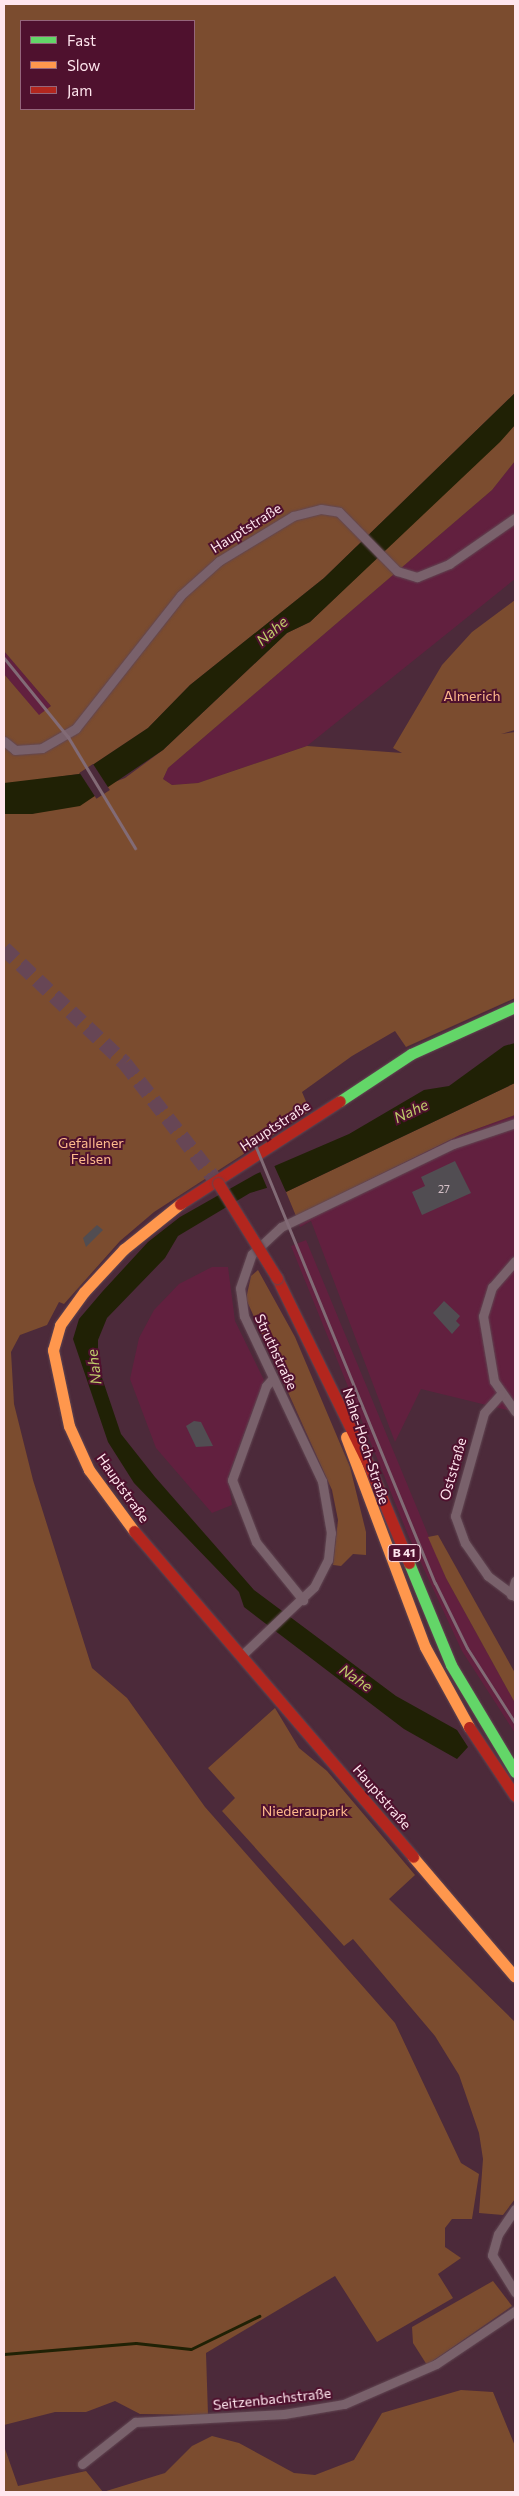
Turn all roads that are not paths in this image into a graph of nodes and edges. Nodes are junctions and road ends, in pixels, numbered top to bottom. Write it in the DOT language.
graph roads {
  1 [pos="515,518"];
  2 [pos="4,741"];
  3 [pos="515,1007"];
  4 [pos="515,1123"];
  5 [pos="218,1183"];
  6 [pos="515,1261"];
  7 [pos="273,1378"];
  8 [pos="330,1383"];
  9 [pos="501,1394"];
  10 [pos="515,1411"];
  11 [pos="515,1580"];
  12 [pos="513,1595"];
  13 [pos="300,1603"];
  14 [pos="241,1656"];
  15 [pos="515,1772"];
  16 [pos="515,1796"];
  17 [pos="515,1977"];
  18 [pos="515,2209"];
  19 [pos="515,2292"];
  20 [pos="515,2311"];
  21 [pos="82,2464"];
  1 -- 2 [label="street, Hauptstraße"];
  3 -- 14 [label="street, Hauptstraße"];
  4 -- 7 [label="street, Struthstraße"];
  5 -- 8 [label="street, B 41, bridge"];
  6 -- 9 [label="street"];
  7 -- 13 [label="street, Struthstraße"];
  7 -- 13 [label="street"];
  8 -- 15 [label="street, Nahe-Hoch-Straße / B 41"];
  8 -- 16 [label="street, Nahe-Hoch-Straße / B 41"];
  9 -- 10 [label="street"];
  9 -- 12 [label="street, Oststraße"];
  11 -- 12 [label="street"];
  13 -- 14 [label="street, Struthstraße"];
  14 -- 17 [label="street, Hauptstraße"];
  18 -- 19 [label="street"];
  20 -- 21 [label="street, Seitzenbachstraße"];
}
